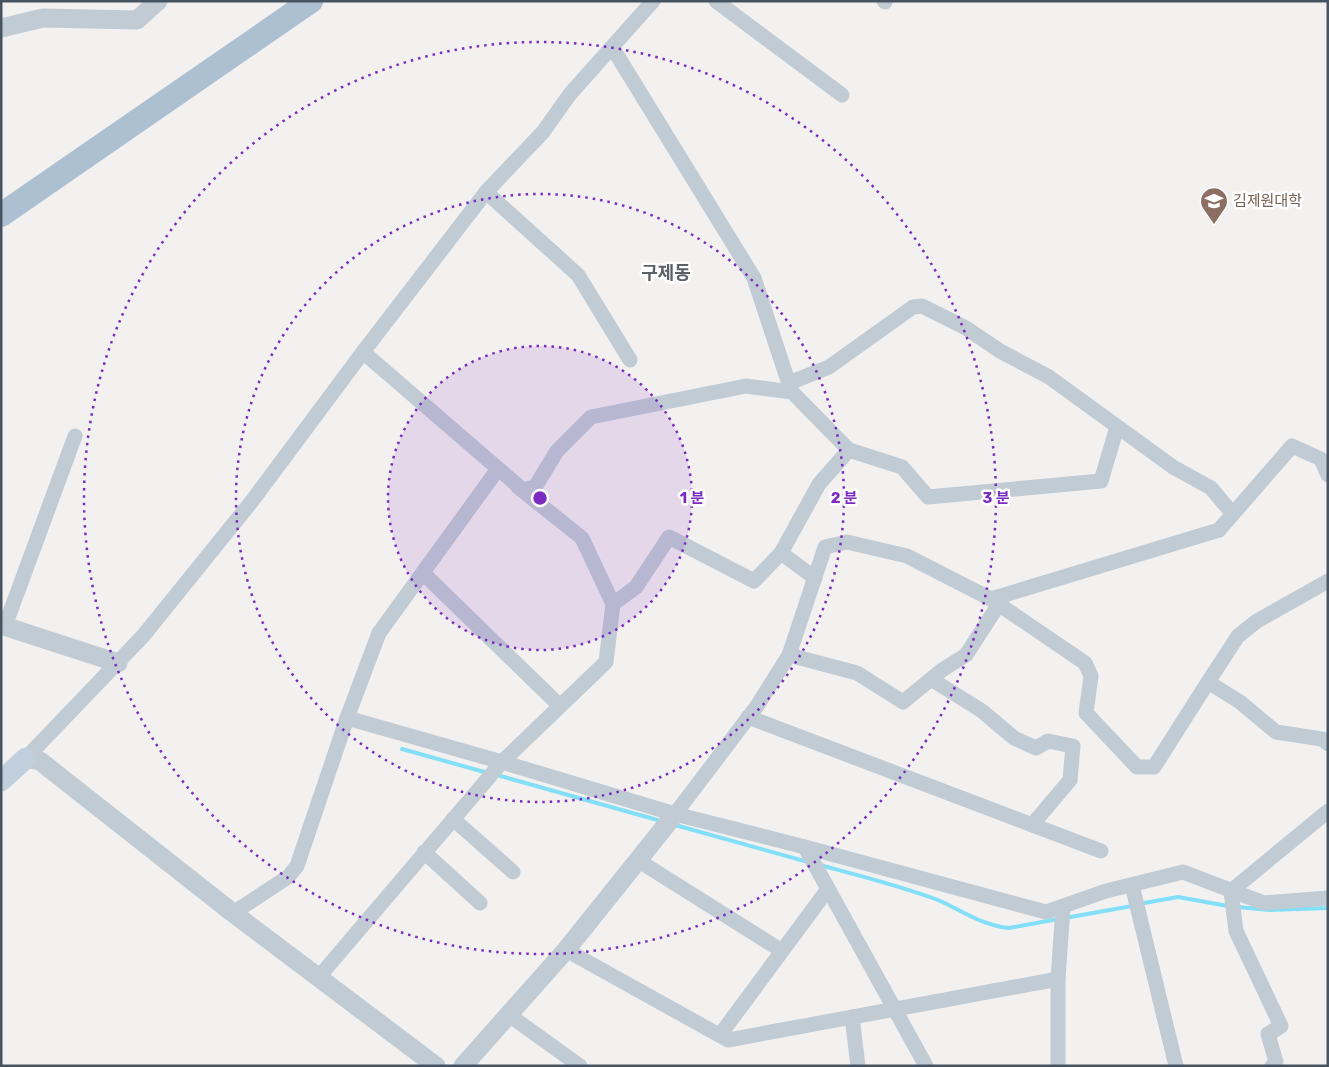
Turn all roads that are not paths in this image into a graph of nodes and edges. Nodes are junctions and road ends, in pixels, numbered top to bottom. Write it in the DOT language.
graph roads {
  1 [pos="158,1"];
  2 [pos="311,1"];
  3 [pos="653,1"];
  4 [pos="716,1"];
  5 [pos="1,28"];
  6 [pos="612,46"];
  7 [pos="842,94"];
  8 [pos="486,192"];
  9 [pos="1,215"];
  10 [pos="363,352"];
  11 [pos="630,360"];
  12 [pos="790,387"];
  13 [pos="1117,428"];
  14 [pos="75,436"];
  15 [pos="849,450"];
  16 [pos="498,469"];
  17 [pos="1328,475"];
  18 [pos="523,490"];
  19 [pos="1232,513"];
  20 [pos="781,553"];
  21 [pos="423,573"];
  22 [pos="815,578"];
  23 [pos="1328,581"];
  24 [pos="995,601"];
  25 [pos="613,604"];
  26 [pos="3,626"];
  27 [pos="789,656"];
  28 [pos="118,662"];
  29 [pos="930,679"];
  30 [pos="1208,682"];
  31 [pos="560,706"];
  32 [pos="347,718"];
  33 [pos="748,718"];
  34 [pos="1328,744"];
  35 [pos="26,758"];
  36 [pos="502,762"];
  37 [pos="1,781"];
  38 [pos="1328,811"];
  39 [pos="453,818"];
  40 [pos="671,820"];
  41 [pos="1032,825"];
  42 [pos="805,847"];
  43 [pos="1101,851"];
  44 [pos="424,852"];
  45 [pos="639,861"];
  46 [pos="513,872"];
  47 [pos="1132,885"];
  48 [pos="828,889"];
  49 [pos="1231,890"];
  50 [pos="1328,898"];
  51 [pos="480,903"];
  52 [pos="1063,907"];
  53 [pos="233,913"];
  54 [pos="566,950"];
  55 [pos="782,951"];
  56 [pos="318,978"];
  57 [pos="1058,979"];
  58 [pos="894,1010"];
  59 [pos="509,1014"];
  60 [pos="852,1017"];
  61 [pos="720,1035"];
  62 [pos="911,1040"];
  63 [pos="436,1066"];
  64 [pos="463,1066"];
  65 [pos="580,1066"];
  66 [pos="858,1066"];
  67 [pos="915,1066"];
  68 [pos="926,1066"];
  69 [pos="1058,1066"];
  70 [pos="1176,1066"];
  71 [pos="1272,1066"];
  1 -- 5 [label="street"];
  2 -- 9 [label="main road"];
  3 -- 6 [label="street"];
  4 -- 7 [label="street"];
  6 -- 8 [label="street"];
  6 -- 12 [label="street"];
  8 -- 10 [label="street"];
  8 -- 11 [label="street"];
  10 -- 16 [label="street"];
  10 -- 28 [label="street"];
  12 -- 13 [label="street"];
  12 -- 15 [label="street"];
  12 -- 18 [label="street"];
  13 -- 15 [label="street"];
  13 -- 19 [label="street"];
  14 -- 26 [label="street"];
  15 -- 20 [label="street"];
  16 -- 18 [label="street"];
  16 -- 21 [label="street"];
  17 -- 19 [label="street"];
  18 -- 25 [label="street"];
  19 -- 24 [label="street"];
  20 -- 22 [label="street"];
  20 -- 25 [label="street"];
  21 -- 31 [label="street"];
  21 -- 32 [label="street"];
  22 -- 24 [label="street"];
  22 -- 27 [label="street"];
  23 -- 30 [label="street"];
  24 -- 29 [label="street"];
  24 -- 30 [label="street"];
  25 -- 31 [label="street"];
  26 -- 28 [label="street"];
  27 -- 29 [label="street"];
  27 -- 33 [label="street"];
  28 -- 35 [label="street"];
  29 -- 41 [label="street"];
  30 -- 34 [label="street"];
  31 -- 36 [label="street"];
  32 -- 36 [label="street"];
  32 -- 53 [label="street"];
  33 -- 40 [label="street"];
  33 -- 41 [label="street"];
  35 -- 37 [label="main road"];
  35 -- 53 [label="street"];
  36 -- 39 [label="street"];
  36 -- 40 [label="street"];
  38 -- 49 [label="street"];
  39 -- 44 [label="street"];
  39 -- 46 [label="street"];
  40 -- 42 [label="street"];
  40 -- 45 [label="street"];
  41 -- 43 [label="street"];
  42 -- 48 [label="street"];
  42 -- 52 [label="street"];
  44 -- 51 [label="street"];
  44 -- 56 [label="street"];
  45 -- 54 [label="street"];
  45 -- 55 [label="street"];
  47 -- 49 [label="street"];
  47 -- 52 [label="street"];
  47 -- 70 [label="street"];
  48 -- 55 [label="street"];
  48 -- 58 [label="street"];
  49 -- 50 [label="street"];
  49 -- 71 [label="street"];
  52 -- 57 [label="street"];
  53 -- 56 [label="street"];
  54 -- 59 [label="street"];
  54 -- 61 [label="street"];
  55 -- 61 [label="street"];
  56 -- 63 [label="street"];
  57 -- 58 [label="street"];
  57 -- 69 [label="street"];
  58 -- 60 [label="street"];
  58 -- 62 [label="street"];
  59 -- 64 [label="street"];
  59 -- 65 [label="street"];
  60 -- 61 [label="street"];
  60 -- 66 [label="street"];
  62 -- 67 [label="street"];
  62 -- 68 [label="street"];
}
